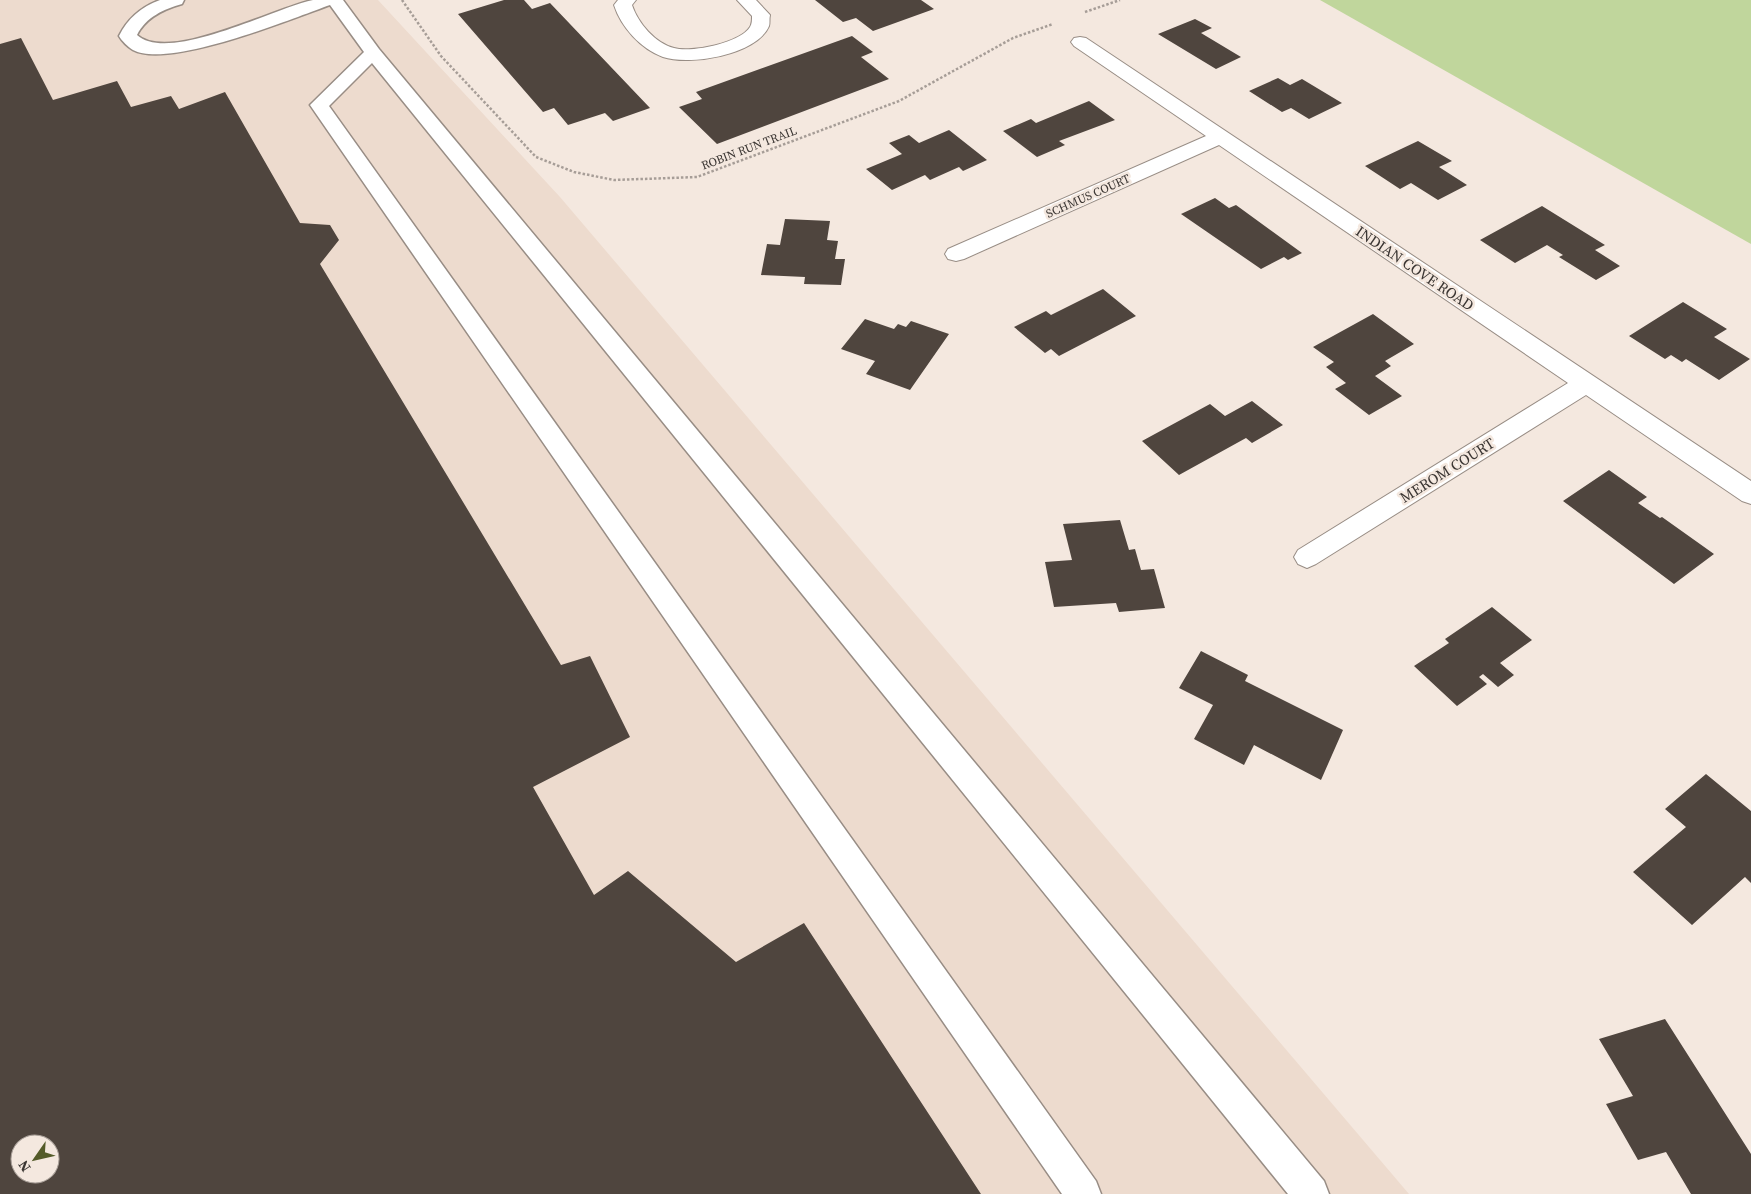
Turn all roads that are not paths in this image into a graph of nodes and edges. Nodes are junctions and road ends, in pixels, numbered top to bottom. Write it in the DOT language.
graph roads {
  1 [pos="176,0"];
  2 [pos="330,0"];
  3 [pos="335,0"];
  4 [pos="627,0"];
  5 [pos="746,0"];
  6 [pos="1080,42"];
  7 [pos="373,53"];
  8 [pos="1220,137"];
  9 [pos="956,254"];
  10 [pos="1586,383"];
  11 [pos="1751,494"];
  12 [pos="1307,557"];
  13 [pos="1083,1194"];
  14 [pos="1310,1194"];
  1 -- 2 [label="lane"];
  3 -- 7 [label="lane"];
  4 -- 5 [label="street"];
  6 -- 8 [label="street, INDIAN COVE ROAD"];
  7 -- 13 [label="lane"];
  7 -- 14 [label="lane"];
  8 -- 9 [label="street, SCHMUS COURT"];
  8 -- 10 [label="street, INDIAN COVE ROAD"];
  10 -- 11 [label="street, INDIAN COVE ROAD"];
  10 -- 12 [label="street, MEROM COURT"];
}
